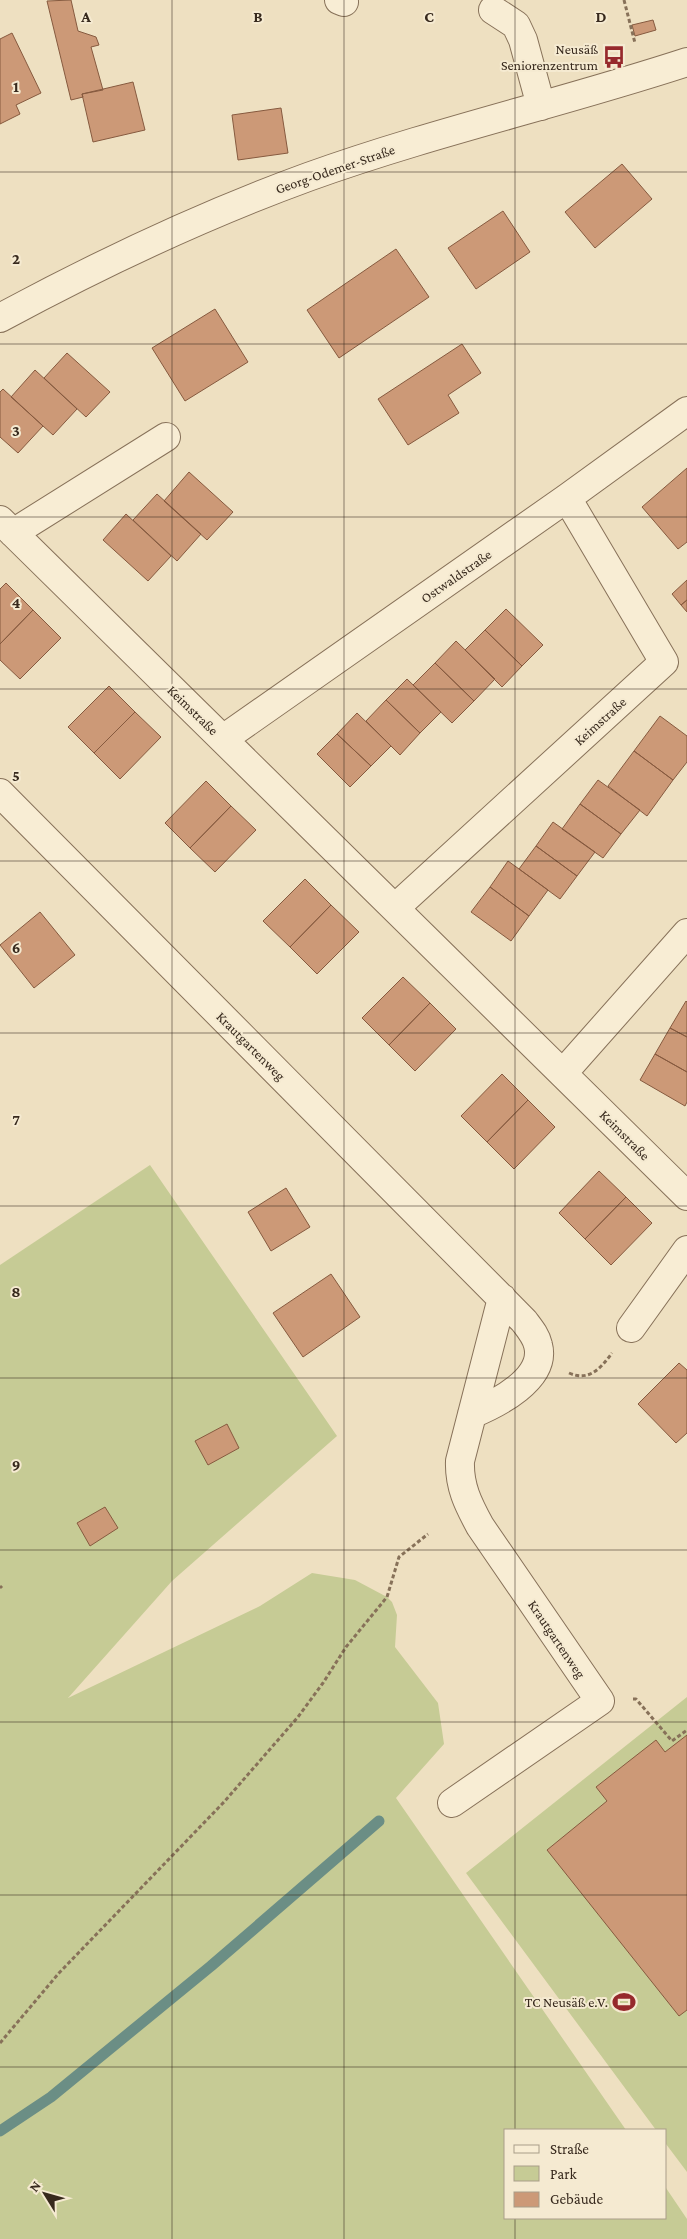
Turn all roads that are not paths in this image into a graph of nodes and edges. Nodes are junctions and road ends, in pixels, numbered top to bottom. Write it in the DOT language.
graph roads {
  1 [pos="493,10"];
  2 [pos="687,62"];
  3 [pos="541,106"];
  4 [pos="0,318"];
  5 [pos="687,411"];
  6 [pos="166,437"];
  7 [pos="567,498"];
  8 [pos="7,526"];
  9 [pos="224,739"];
  10 [pos="0,793"];
  11 [pos="394,908"];
  12 [pos="687,932"];
  13 [pos="563,1073"];
  14 [pos="687,1196"];
  15 [pos="687,1250"];
  16 [pos="502,1298"];
  17 [pos="631,1328"];
  18 [pos="472,1414"];
  19 [pos="452,1803"];
  1 -- 3 [label="street"];
  2 -- 3 [label="street, Georg-Odemer-Straße"];
  3 -- 4 [label="street, Georg-Odemer-Straße"];
  5 -- 7 [label="street, Ostwaldstraße"];
  6 -- 8 [label="street, Keimstraße"];
  7 -- 9 [label="street, Ostwaldstraße"];
  7 -- 11 [label="street, Keimstraße"];
  8 -- 9 [label="street, Keimstraße"];
  9 -- 11 [label="street, Keimstraße"];
  10 -- 16 [label="street, Krautgartenweg"];
  11 -- 13 [label="street, Keimstraße"];
  12 -- 13 [label="street"];
  13 -- 14 [label="street, Keimstraße"];
  15 -- 17 [label="street"];
  16 -- 18 [label="street, Krautgartenweg"];
  16 -- 18 [label="street, Krautgartenweg"];
  18 -- 19 [label="street, Krautgartenweg"];
}
